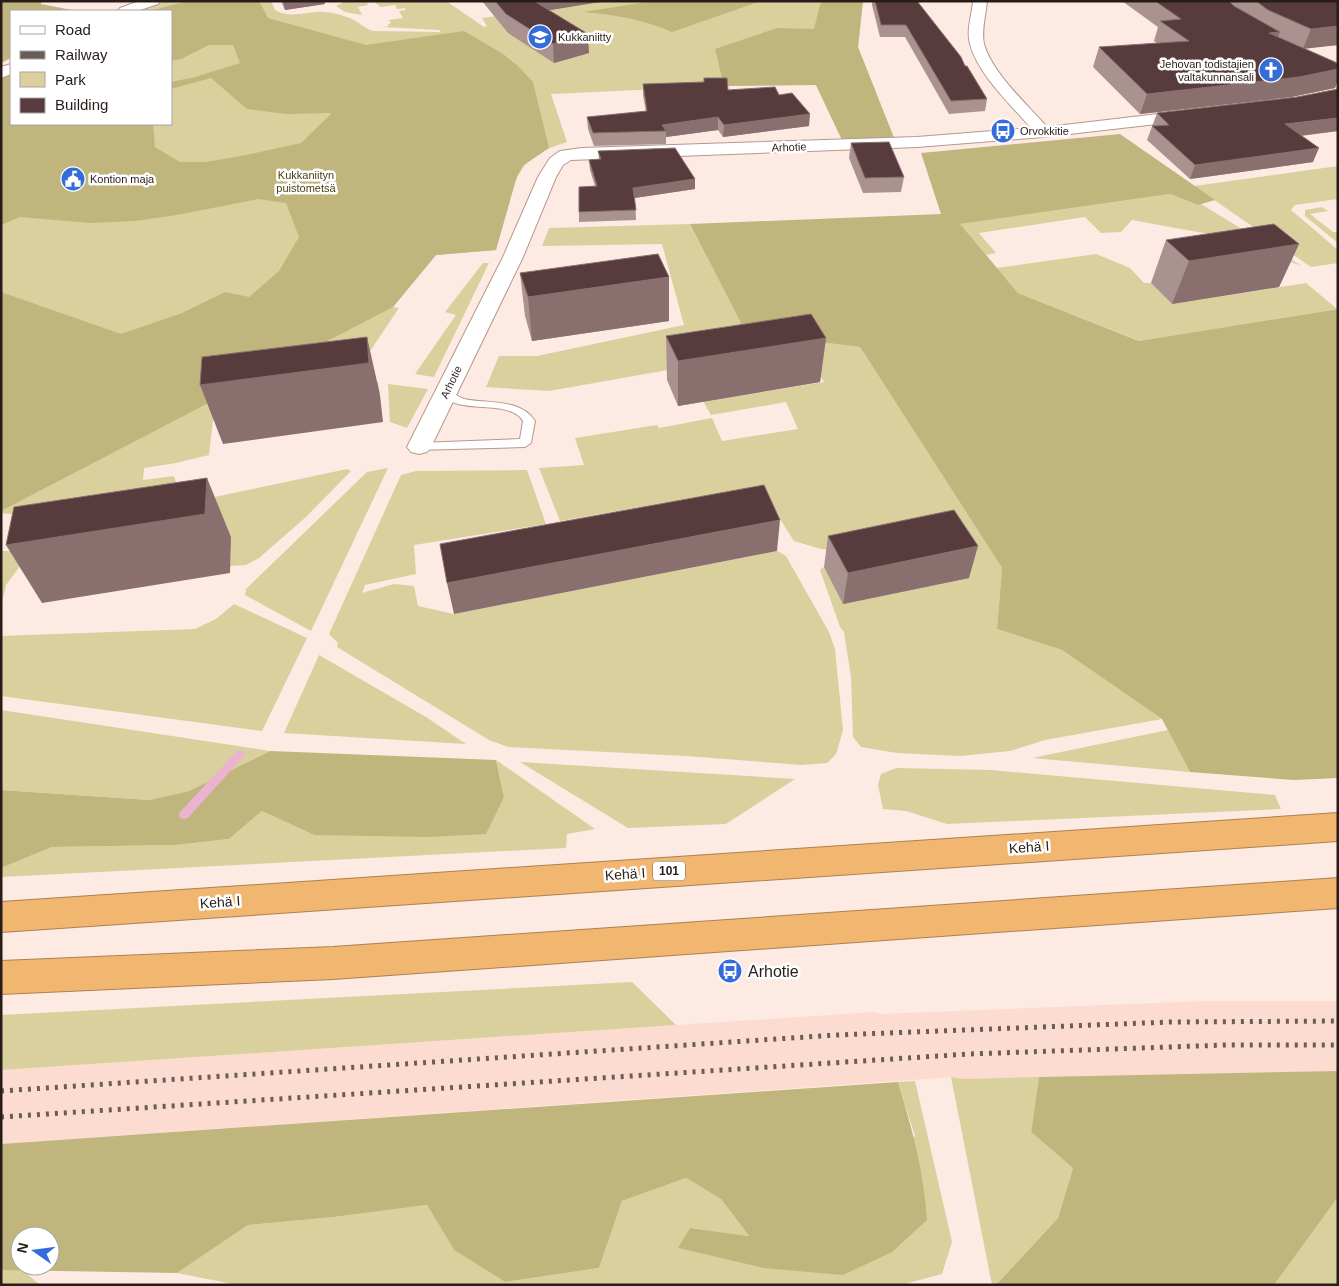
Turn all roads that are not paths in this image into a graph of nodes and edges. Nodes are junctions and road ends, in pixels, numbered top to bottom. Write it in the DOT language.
graph roads {
  1 [pos="153,1"];
  2 [pos="980,1"];
  3 [pos="128,10"];
  4 [pos="1208,114"];
  5 [pos="1043,132"];
  6 [pos="446,394"];
  7 [pos="419,447"];
  8 [pos="1338,827"];
  9 [pos="1338,893"];
  10 [pos="1,917"];
  11 [pos="1,978"];
  1 -- 3 [label="street"];
  2 -- 5 [label="street"];
  4 -- 5 [label="street, Arhotie"];
  5 -- 6 [label="street, Arhotie"];
  6 -- 7 [label="street, Arhotie"];
  6 -- 7 [label="lane"];
  8 -- 10 [label="highway, Kehä I / 101"];
  9 -- 11 [label="highway"];
}
